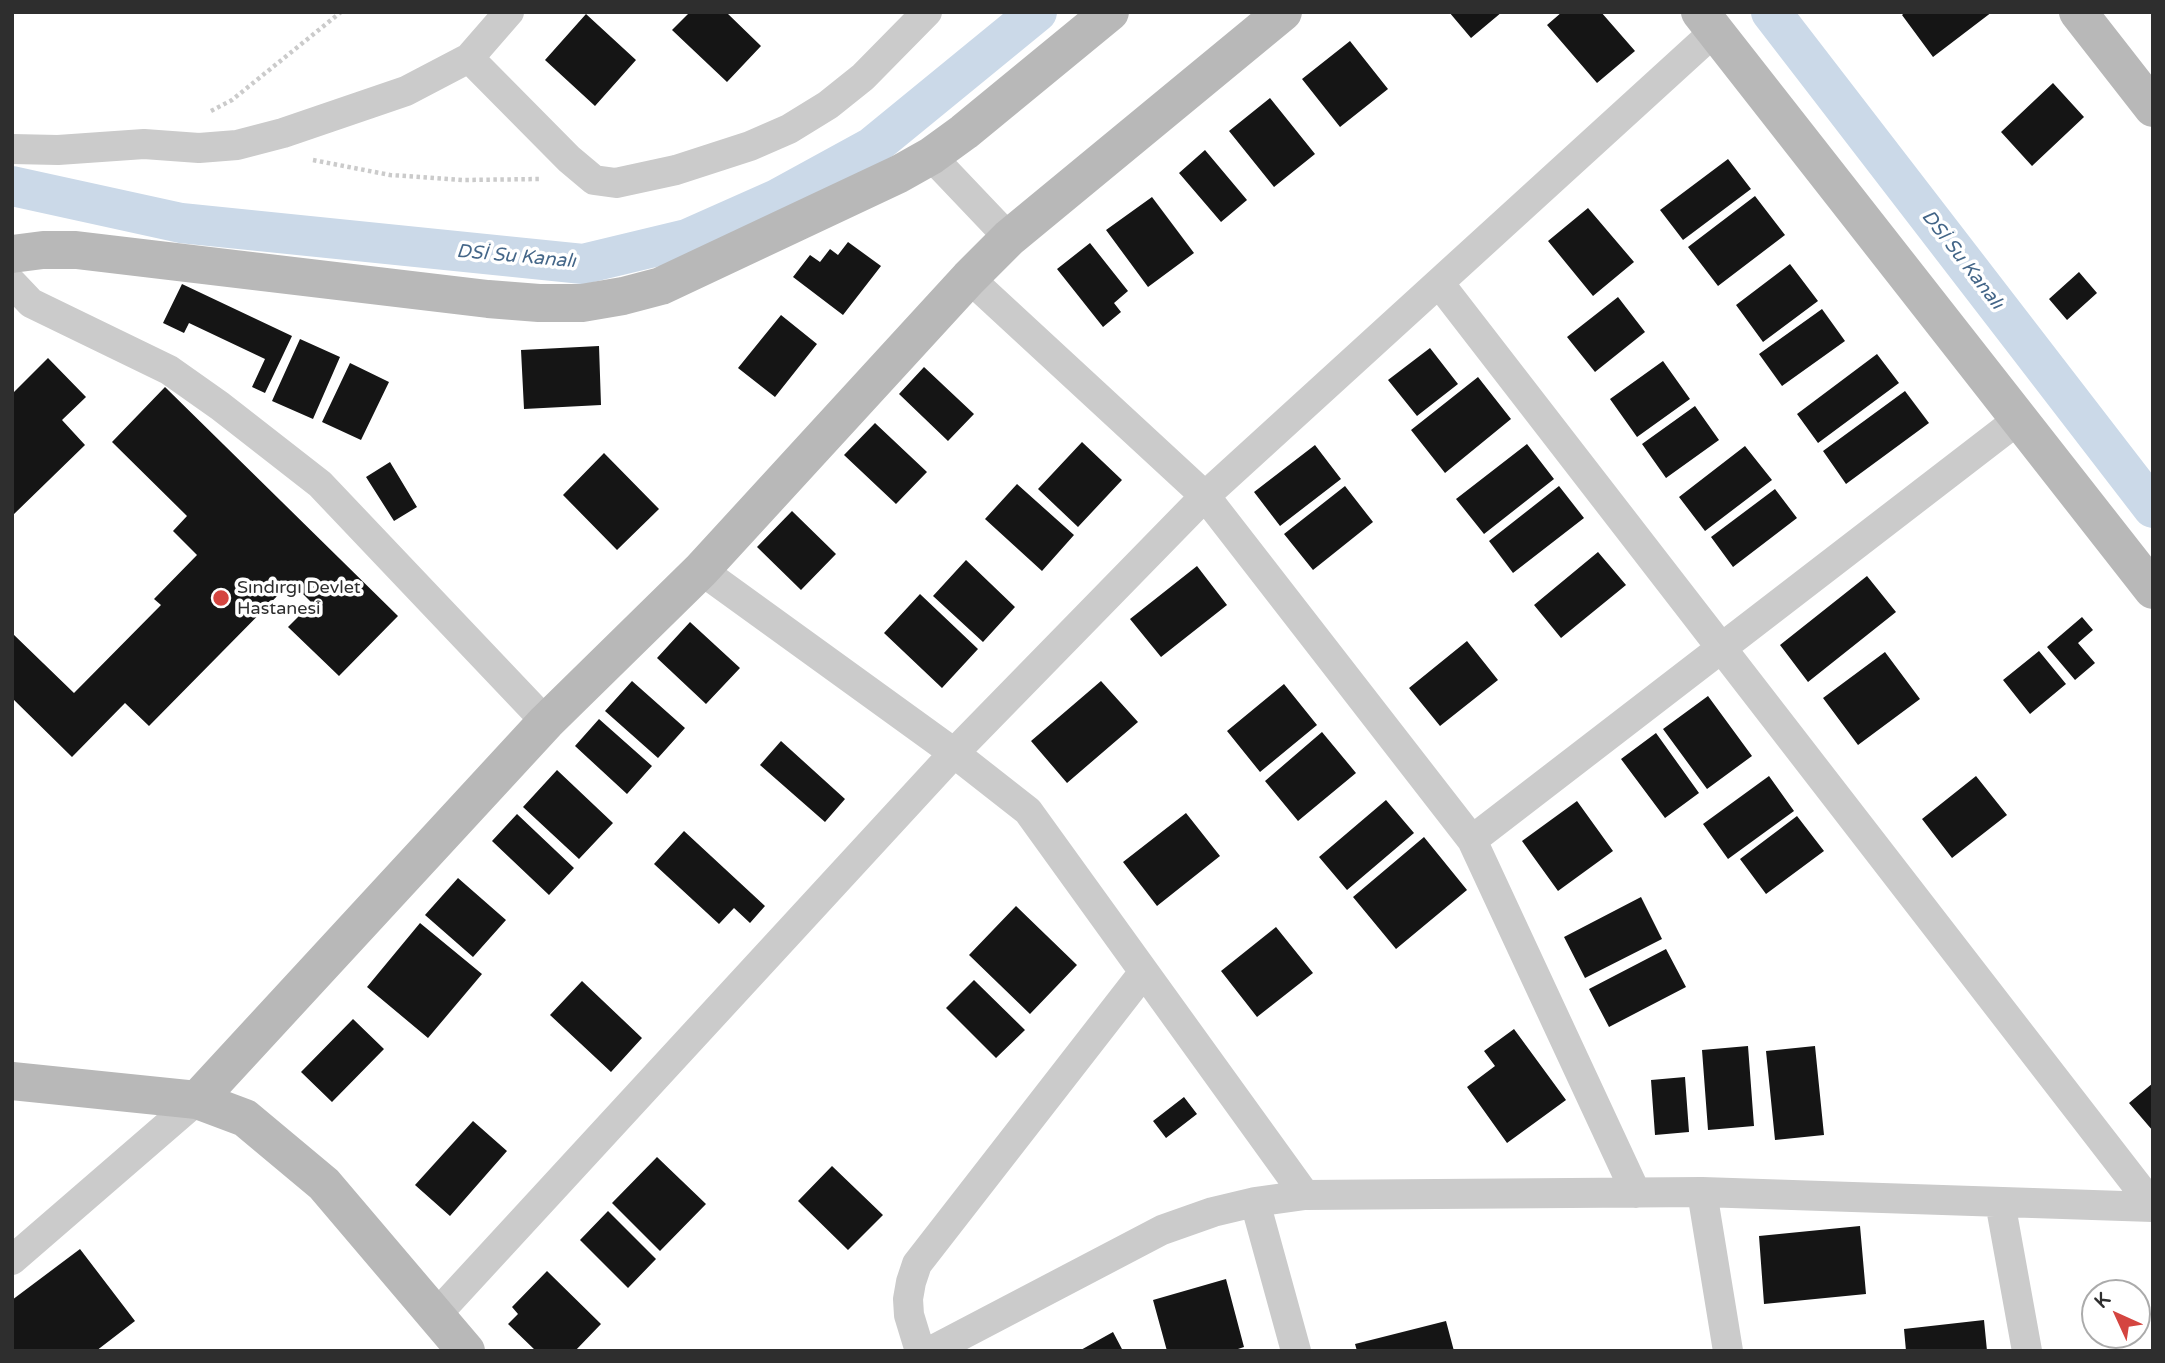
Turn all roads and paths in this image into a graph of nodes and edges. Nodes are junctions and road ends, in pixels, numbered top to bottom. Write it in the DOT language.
graph roads {
  1 [pos="341,12"];
  2 [pos="509,12"];
  3 [pos="927,12"];
  4 [pos="1110,12"];
  5 [pos="1283,12"];
  6 [pos="2078,12"];
  7 [pos="1708,21"];
  8 [pos="469,58"];
  9 [pos="2153,108"];
  10 [pos="210,111"];
  11 [pos="12,149"];
  12 [pos="931,156"];
  13 [pos="300,157"];
  14 [pos="594,180"];
  15 [pos="1009,238"];
  16 [pos="12,254"];
  17 [pos="969,278"];
  18 [pos="12,283"];
  19 [pos="1439,283"];
  20 [pos="2020,419"];
  21 [pos="1205,496"];
  22 [pos="701,570"];
  23 [pos="2153,590"];
  24 [pos="1721,647"];
  25 [pos="546,722"];
  26 [pos="954,754"];
  27 [pos="1472,840"];
  28 [pos="1144,972"];
  29 [pos="12,1081"];
  30 [pos="197,1100"];
  31 [pos="1702,1192"];
  32 [pos="1636,1193"];
  33 [pos="1305,1195"];
  34 [pos="1255,1202"];
  35 [pos="2000,1202"];
  36 [pos="2153,1206"];
  37 [pos="12,1260"];
  38 [pos="436,1315"];
  39 [pos="466,1351"];
  40 [pos="920,1351"];
  41 [pos="931,1351"];
  42 [pos="1296,1351"];
  43 [pos="1728,1351"];
  44 [pos="2027,1351"];
  1 -- 10 [label="path"];
  2 -- 8 [label="street"];
  3 -- 14 [label="street"];
  4 -- 12 [label="street"];
  5 -- 15 [label="street"];
  6 -- 9 [label="street"];
  7 -- 19 [label="street"];
  7 -- 20 [label="street"];
  8 -- 11 [label="street"];
  8 -- 14 [label="street"];
  12 -- 15 [label="street"];
  12 -- 16 [label="street"];
  13 -- 14 [label="path"];
  15 -- 17 [label="street"];
  17 -- 21 [label="street"];
  17 -- 22 [label="street"];
  18 -- 25 [label="street"];
  19 -- 21 [label="street"];
  19 -- 24 [label="street"];
  20 -- 23 [label="street"];
  20 -- 24 [label="street"];
  21 -- 26 [label="street"];
  21 -- 27 [label="street"];
  22 -- 25 [label="street"];
  22 -- 26 [label="street"];
  24 -- 27 [label="street"];
  24 -- 36 [label="street"];
  25 -- 30 [label="street"];
  26 -- 28 [label="street"];
  26 -- 38 [label="street"];
  27 -- 32 [label="street"];
  28 -- 33 [label="street"];
  28 -- 40 [label="street"];
  29 -- 30 [label="street"];
  30 -- 37 [label="street"];
  30 -- 38 [label="street"];
  31 -- 32 [label="street"];
  31 -- 35 [label="street"];
  31 -- 43 [label="street"];
  32 -- 33 [label="street"];
  33 -- 34 [label="street"];
  34 -- 41 [label="street"];
  34 -- 42 [label="street"];
  35 -- 36 [label="street"];
  35 -- 44 [label="street"];
  38 -- 39 [label="street"];
}
